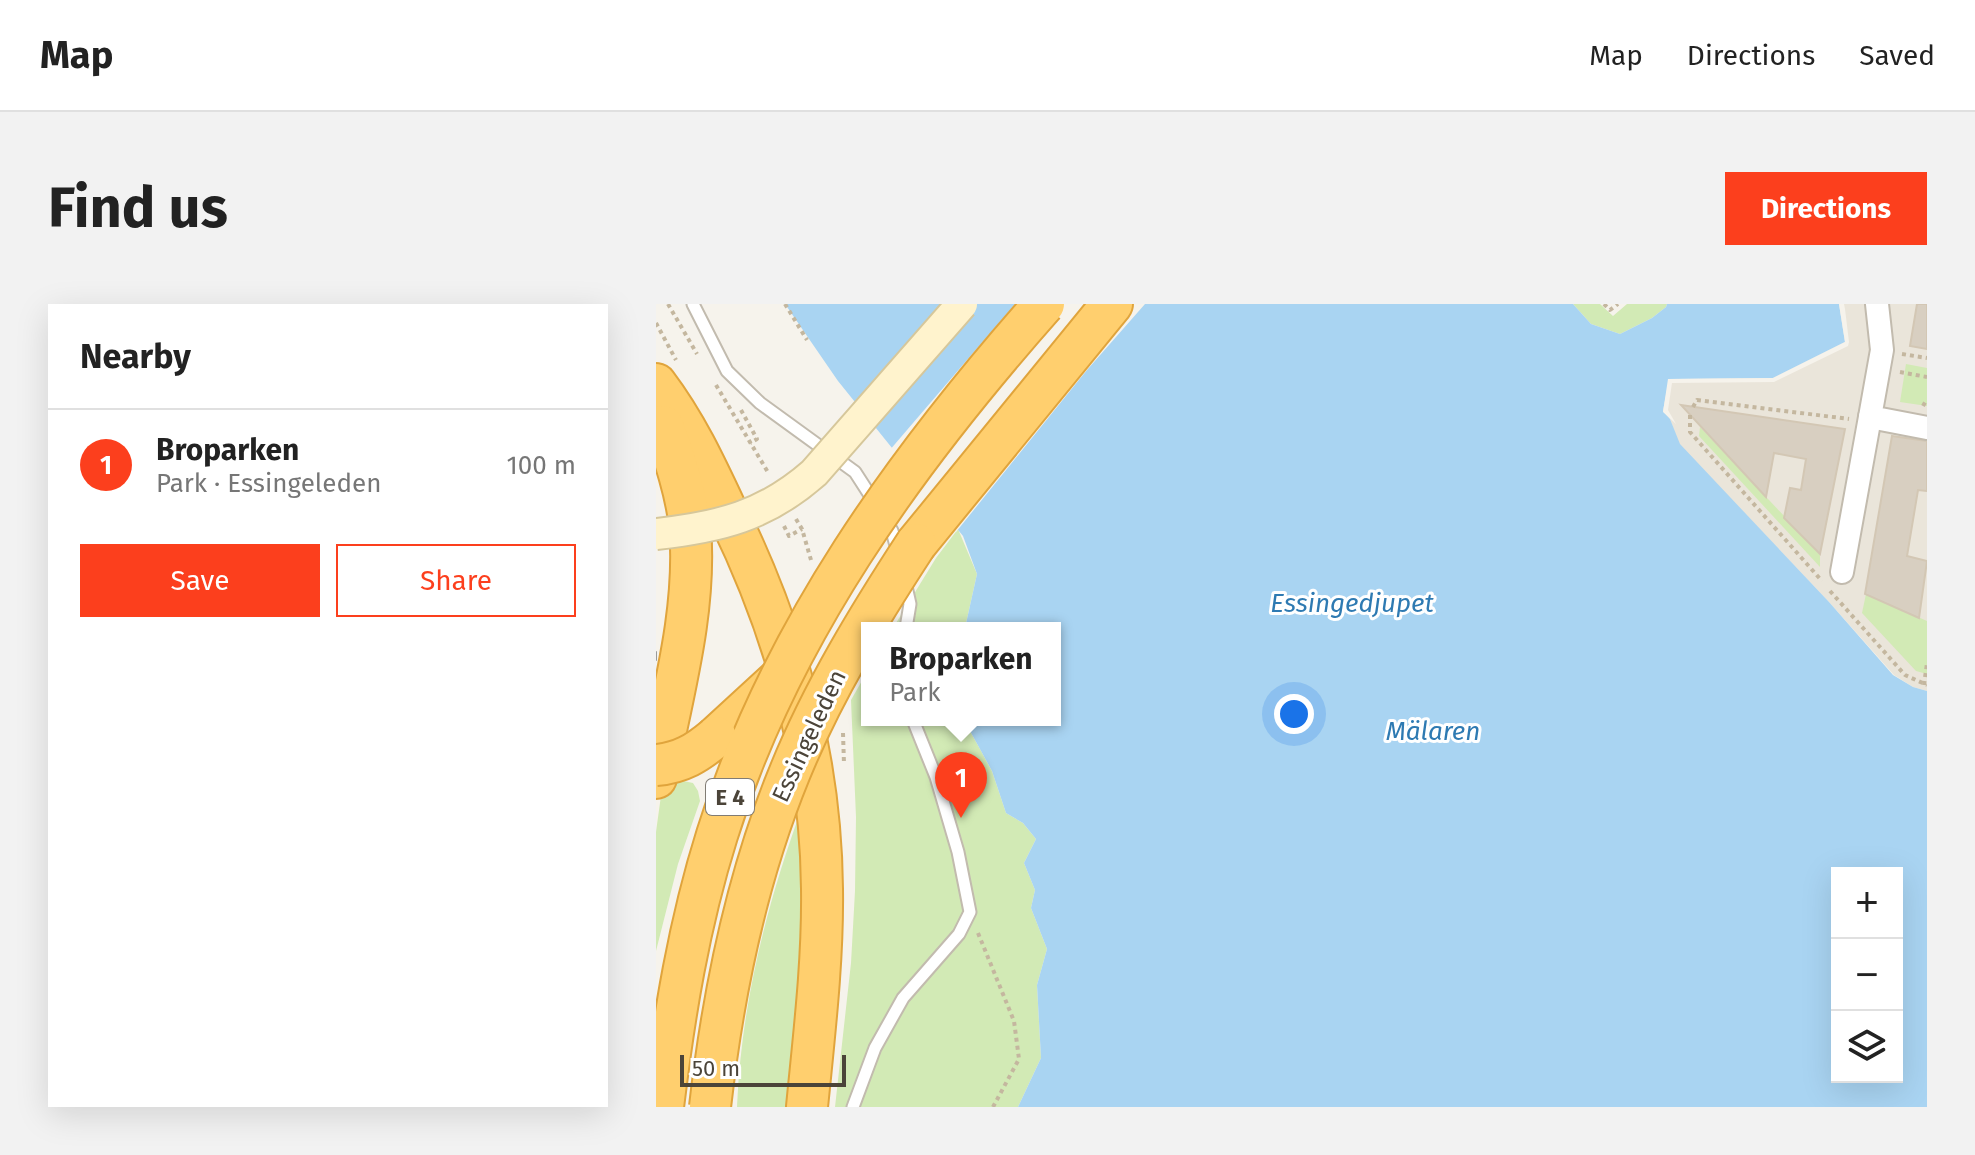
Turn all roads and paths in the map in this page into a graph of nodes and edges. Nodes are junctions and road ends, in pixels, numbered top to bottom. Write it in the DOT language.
graph roads {
  1 [pos="693,304"];
  2 [pos="785,304"];
  3 [pos="962,304"];
  4 [pos="1044,304"];
  5 [pos="1112,304"];
  6 [pos="1604,304"];
  7 [pos="1618,304"];
  8 [pos="1877,304"];
  9 [pos="807,340"];
  10 [pos="1900,354"];
  11 [pos="1927,358"];
  12 [pos="1898,371"];
  13 [pos="1927,377"];
  14 [pos="656,384"];
  15 [pos="656,390"];
  16 [pos="1927,399"];
  17 [pos="1693,407"];
  18 [pos="1690,415"];
  19 [pos="1925,417"];
  20 [pos="1863,419"];
  21 [pos="782,519"];
  22 [pos="802,529"];
  23 [pos="656,534"];
  24 [pos="1842,572"];
  25 [pos="866,622"];
  26 [pos="907,622"];
  27 [pos="861,631"];
  28 [pos="1927,663"];
  29 [pos="777,681"];
  30 [pos="1925,685"];
  31 [pos="915,726"];
  32 [pos="656,765"];
  33 [pos="656,778"];
  34 [pos="987,956"];
  35 [pos="663,1107"];
  36 [pos="710,1107"];
  37 [pos="807,1107"];
  38 [pos="853,1107"];
  39 [pos="993,1107"];
  1 -- 26 [label="lane"];
  2 -- 9 [label="path"];
  3 -- 23 [label="street, bridge"];
  4 -- 29 [label="highway, Essingeleden / E 4, bridge"];
  5 -- 25 [label="highway, Essingeleden / E 4, bridge"];
  6 -- 7 [label="path"];
  8 -- 20 [label="street"];
  10 -- 11 [label="path"];
  12 -- 13 [label="path"];
  14 -- 37 [label="highway"];
  15 -- 33 [label="highway"];
  16 -- 19 [label="path"];
  17 -- 20 [label="path"];
  18 -- 30 [label="path"];
  19 -- 20 [label="street"];
  20 -- 24 [label="street"];
  21 -- 22 [label="path"];
  27 -- 36 [label="highway, Essingeleden / E 4, bridge"];
  28 -- 30 [label="path"];
  29 -- 32 [label="highway, bridge"];
  29 -- 35 [label="highway, Essingeleden / E 4, bridge"];
  31 -- 38 [label="lane"];
  34 -- 39 [label="path"];
}
